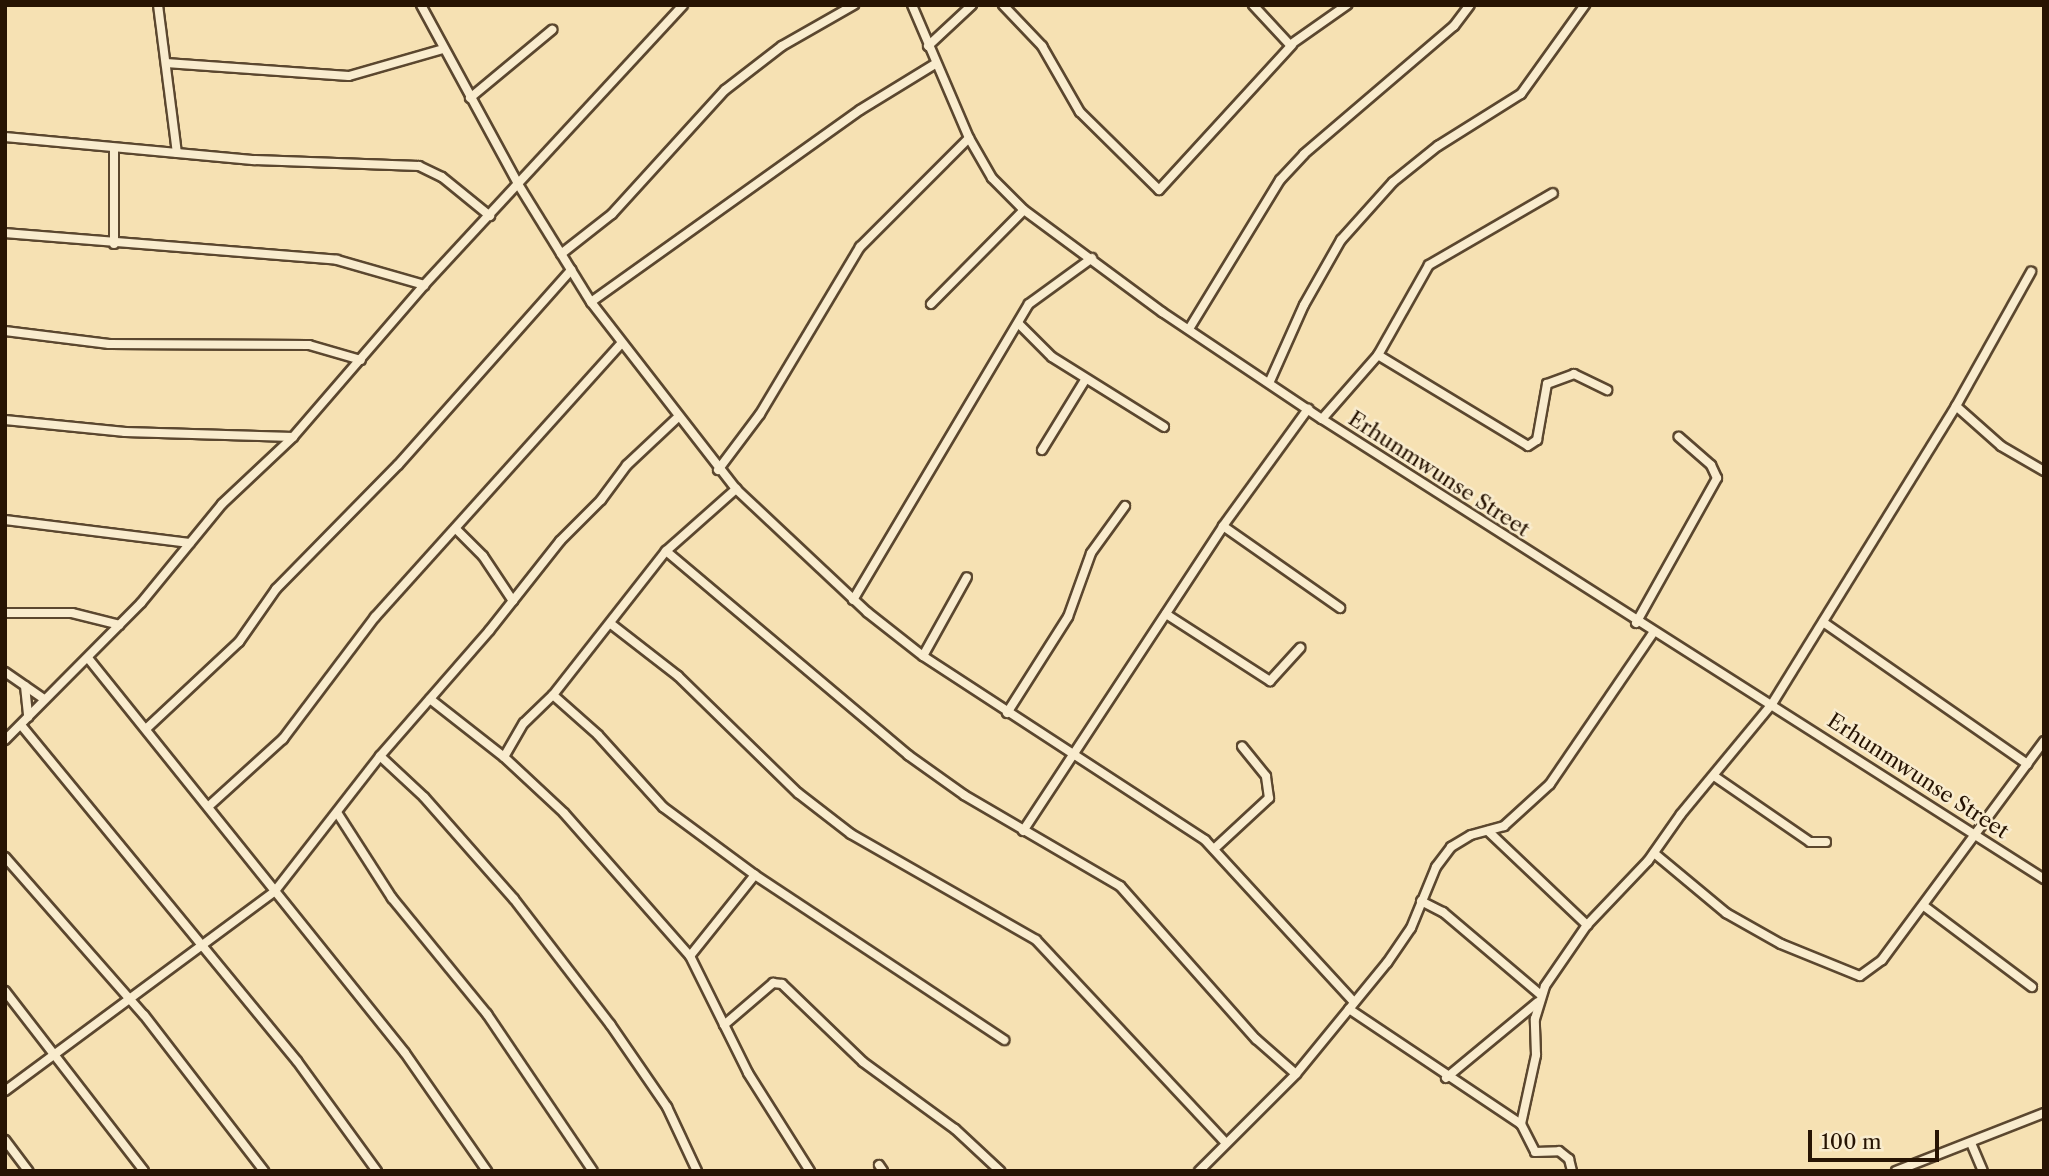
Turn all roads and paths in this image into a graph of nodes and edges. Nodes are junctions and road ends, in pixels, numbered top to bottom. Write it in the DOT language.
graph roads {
  1 [pos="158,5"];
  2 [pos="421,5"];
  3 [pos="683,5"];
  4 [pos="854,5"];
  5 [pos="912,5"];
  6 [pos="972,5"];
  7 [pos="1003,5"];
  8 [pos="1253,5"];
  9 [pos="1347,5"];
  10 [pos="1470,5"];
  11 [pos="1585,5"];
  12 [pos="552,30"];
  13 [pos="1292,44"];
  14 [pos="928,46"];
  15 [pos="443,49"];
  16 [pos="166,63"];
  17 [pos="935,64"];
  18 [pos="470,98"];
  19 [pos="5,137"];
  20 [pos="969,138"];
  21 [pos="114,148"];
  22 [pos="177,153"];
  23 [pos="518,184"];
  24 [pos="1553,192"];
  25 [pos="1024,210"];
  26 [pos="490,216"];
  27 [pos="5,233"];
  28 [pos="114,244"];
  29 [pos="561,254"];
  30 [pos="1092,258"];
  31 [pos="571,270"];
  32 [pos="2031,272"];
  33 [pos="424,285"];
  34 [pos="591,302"];
  35 [pos="931,304"];
  36 [pos="1020,325"];
  37 [pos="1189,329"];
  38 [pos="5,331"];
  39 [pos="621,344"];
  40 [pos="1378,355"];
  41 [pos="361,360"];
  42 [pos="1085,380"];
  43 [pos="1270,382"];
  44 [pos="1607,390"];
  45 [pos="1956,406"];
  46 [pos="1308,409"];
  47 [pos="677,418"];
  48 [pos="1322,419"];
  49 [pos="5,420"];
  50 [pos="1164,427"];
  51 [pos="293,436"];
  52 [pos="1679,437"];
  53 [pos="1042,450"];
  54 [pos="718,470"];
  55 [pos="2044,471"];
  56 [pos="736,489"];
  57 [pos="1125,506"];
  58 [pos="5,520"];
  59 [pos="1223,526"];
  60 [pos="456,529"];
  61 [pos="190,543"];
  62 [pos="666,551"];
  63 [pos="967,577"];
  64 [pos="853,600"];
  65 [pos="513,601"];
  66 [pos="1340,608"];
  67 [pos="5,613"];
  68 [pos="1166,614"];
  69 [pos="1824,622"];
  70 [pos="1636,623"];
  71 [pos="611,624"];
  72 [pos="120,625"];
  73 [pos="1653,633"];
  74 [pos="1300,648"];
  75 [pos="923,656"];
  76 [pos="88,658"];
  77 [pos="5,672"];
  78 [pos="24,686"];
  79 [pos="553,695"];
  80 [pos="44,699"];
  81 [pos="430,699"];
  82 [pos="1772,704"];
  83 [pos="1007,713"];
  84 [pos="28,717"];
  85 [pos="21,725"];
  86 [pos="147,728"];
  87 [pos="5,740"];
  88 [pos="2044,741"];
  89 [pos="1242,747"];
  90 [pos="1074,751"];
  91 [pos="380,756"];
  92 [pos="504,757"];
  93 [pos="2027,764"];
  94 [pos="1714,776"];
  95 [pos="209,807"];
  96 [pos="338,814"];
  97 [pos="1023,831"];
  98 [pos="1488,831"];
  99 [pos="1977,833"];
  100 [pos="1826,842"];
  101 [pos="1214,849"];
  102 [pos="1654,853"];
  103 [pos="5,857"];
  104 [pos="755,875"];
  105 [pos="2044,879"];
  106 [pos="275,891"];
  107 [pos="1421,901"];
  108 [pos="1924,906"];
  109 [pos="1587,925"];
  110 [pos="204,947"];
  111 [pos="690,956"];
  112 [pos="2032,987"];
  113 [pos="5,991"];
  114 [pos="129,997"];
  115 [pos="1540,998"];
  116 [pos="1351,1006"];
  117 [pos="724,1025"];
  118 [pos="1004,1040"];
  119 [pos="55,1054"];
  120 [pos="1296,1074"];
  121 [pos="1446,1078"];
  122 [pos="5,1091"];
  123 [pos="2044,1112"];
  124 [pos="1521,1124"];
  125 [pos="5,1140"];
  126 [pos="1225,1142"];
  127 [pos="1971,1143"];
  128 [pos="28,1171"];
  129 [pos="144,1171"];
  130 [pos="264,1171"];
  131 [pos="377,1171"];
  132 [pos="487,1171"];
  133 [pos="593,1171"];
  134 [pos="697,1171"];
  135 [pos="810,1171"];
  136 [pos="1000,1171"];
  137 [pos="1199,1171"];
  138 [pos="1572,1171"];
  139 [pos="1896,1171"];
  140 [pos="1983,1171"];
  1 -- 16 [label="street"];
  2 -- 15 [label="street"];
  3 -- 23 [label="street"];
  4 -- 29 [label="street"];
  5 -- 14 [label="street, Erhunmwunse Street"];
  6 -- 14 [label="street"];
  7 -- 13 [label="street"];
  8 -- 13 [label="street"];
  9 -- 13 [label="street"];
  10 -- 37 [label="street"];
  11 -- 43 [label="street"];
  12 -- 18 [label="street"];
  14 -- 17 [label="street, Erhunmwunse Street"];
  15 -- 16 [label="street"];
  15 -- 18 [label="street"];
  16 -- 22 [label="street"];
  17 -- 20 [label="street, Erhunmwunse Street"];
  17 -- 34 [label="street"];
  18 -- 23 [label="street"];
  19 -- 21 [label="street"];
  20 -- 25 [label="street, Erhunmwunse Street"];
  20 -- 54 [label="street"];
  21 -- 22 [label="street"];
  21 -- 28 [label="street"];
  22 -- 26 [label="street"];
  23 -- 26 [label="street"];
  23 -- 29 [label="street"];
  24 -- 40 [label="street"];
  25 -- 30 [label="street, Erhunmwunse Street"];
  25 -- 35 [label="street"];
  26 -- 33 [label="street"];
  27 -- 28 [label="street"];
  28 -- 33 [label="street"];
  29 -- 31 [label="street"];
  30 -- 36 [label="street"];
  30 -- 37 [label="street, Erhunmwunse Street"];
  31 -- 34 [label="street"];
  31 -- 86 [label="street"];
  32 -- 45 [label="street"];
  33 -- 41 [label="street"];
  34 -- 39 [label="street"];
  36 -- 42 [label="street"];
  36 -- 64 [label="street"];
  37 -- 43 [label="street, Erhunmwunse Street"];
  38 -- 41 [label="street"];
  39 -- 47 [label="street"];
  39 -- 60 [label="street"];
  40 -- 44 [label="street"];
  40 -- 48 [label="street"];
  41 -- 51 [label="street"];
  42 -- 50 [label="street"];
  42 -- 53 [label="street"];
  43 -- 46 [label="street, Erhunmwunse Street"];
  45 -- 55 [label="street"];
  45 -- 69 [label="street"];
  46 -- 48 [label="street, Erhunmwunse Street"];
  46 -- 59 [label="street"];
  47 -- 54 [label="street"];
  47 -- 65 [label="street"];
  48 -- 70 [label="street, Erhunmwunse Street"];
  49 -- 51 [label="street"];
  51 -- 61 [label="street"];
  52 -- 70 [label="street"];
  54 -- 56 [label="street"];
  56 -- 62 [label="street"];
  56 -- 64 [label="street"];
  57 -- 83 [label="street"];
  58 -- 61 [label="street"];
  59 -- 66 [label="street"];
  59 -- 68 [label="street"];
  60 -- 65 [label="street"];
  60 -- 95 [label="street"];
  61 -- 72 [label="street"];
  62 -- 71 [label="street"];
  62 -- 97 [label="street"];
  63 -- 75 [label="street"];
  64 -- 75 [label="street"];
  65 -- 81 [label="street"];
  67 -- 72 [label="street"];
  68 -- 74 [label="street"];
  68 -- 90 [label="street"];
  69 -- 82 [label="street"];
  69 -- 93 [label="street"];
  70 -- 73 [label="street, Erhunmwunse Street"];
  71 -- 79 [label="street"];
  71 -- 126 [label="street"];
  72 -- 76 [label="street"];
  73 -- 82 [label="street, Erhunmwunse Street"];
  73 -- 98 [label="street"];
  75 -- 83 [label="street"];
  76 -- 80 [label="street"];
  76 -- 86 [label="street"];
  77 -- 78 [label="street"];
  78 -- 80 [label="street"];
  78 -- 84 [label="street"];
  79 -- 92 [label="street"];
  79 -- 104 [label="street"];
  80 -- 84 [label="street"];
  81 -- 91 [label="street"];
  81 -- 92 [label="street"];
  82 -- 94 [label="street"];
  82 -- 99 [label="street, Erhunmwunse Street"];
  83 -- 90 [label="street"];
  84 -- 85 [label="street"];
  85 -- 87 [label="street"];
  85 -- 110 [label="street"];
  86 -- 95 [label="street"];
  88 -- 93 [label="street"];
  89 -- 101 [label="street"];
  90 -- 97 [label="street"];
  90 -- 101 [label="street"];
  91 -- 96 [label="street"];
  91 -- 134 [label="street"];
  92 -- 111 [label="street"];
  93 -- 99 [label="street"];
  94 -- 100 [label="street"];
  94 -- 102 [label="street"];
  95 -- 106 [label="street"];
  96 -- 106 [label="street"];
  96 -- 133 [label="street"];
  97 -- 120 [label="street"];
  98 -- 107 [label="street"];
  98 -- 109 [label="street"];
  99 -- 105 [label="street, Erhunmwunse Street"];
  99 -- 108 [label="street"];
  101 -- 116 [label="street"];
  102 -- 108 [label="street"];
  102 -- 109 [label="street"];
  103 -- 114 [label="street"];
  104 -- 111 [label="street"];
  104 -- 118 [label="street"];
  106 -- 110 [label="street"];
  106 -- 132 [label="street"];
  107 -- 115 [label="street"];
  107 -- 116 [label="street"];
  108 -- 112 [label="street"];
  109 -- 115 [label="street"];
  110 -- 114 [label="street"];
  110 -- 131 [label="street"];
  111 -- 117 [label="street"];
  113 -- 119 [label="street"];
  114 -- 119 [label="street"];
  114 -- 130 [label="street"];
  115 -- 121 [label="street"];
  115 -- 124 [label="street"];
  116 -- 120 [label="street"];
  116 -- 121 [label="street"];
  117 -- 135 [label="street"];
  117 -- 136 [label="street"];
  119 -- 122 [label="street"];
  119 -- 129 [label="street"];
  120 -- 126 [label="street"];
  121 -- 124 [label="street"];
  123 -- 127 [label="street"];
  124 -- 138 [label="street"];
  125 -- 128 [label="street"];
  126 -- 137 [label="street"];
  127 -- 139 [label="street"];
  127 -- 140 [label="street"];
}
